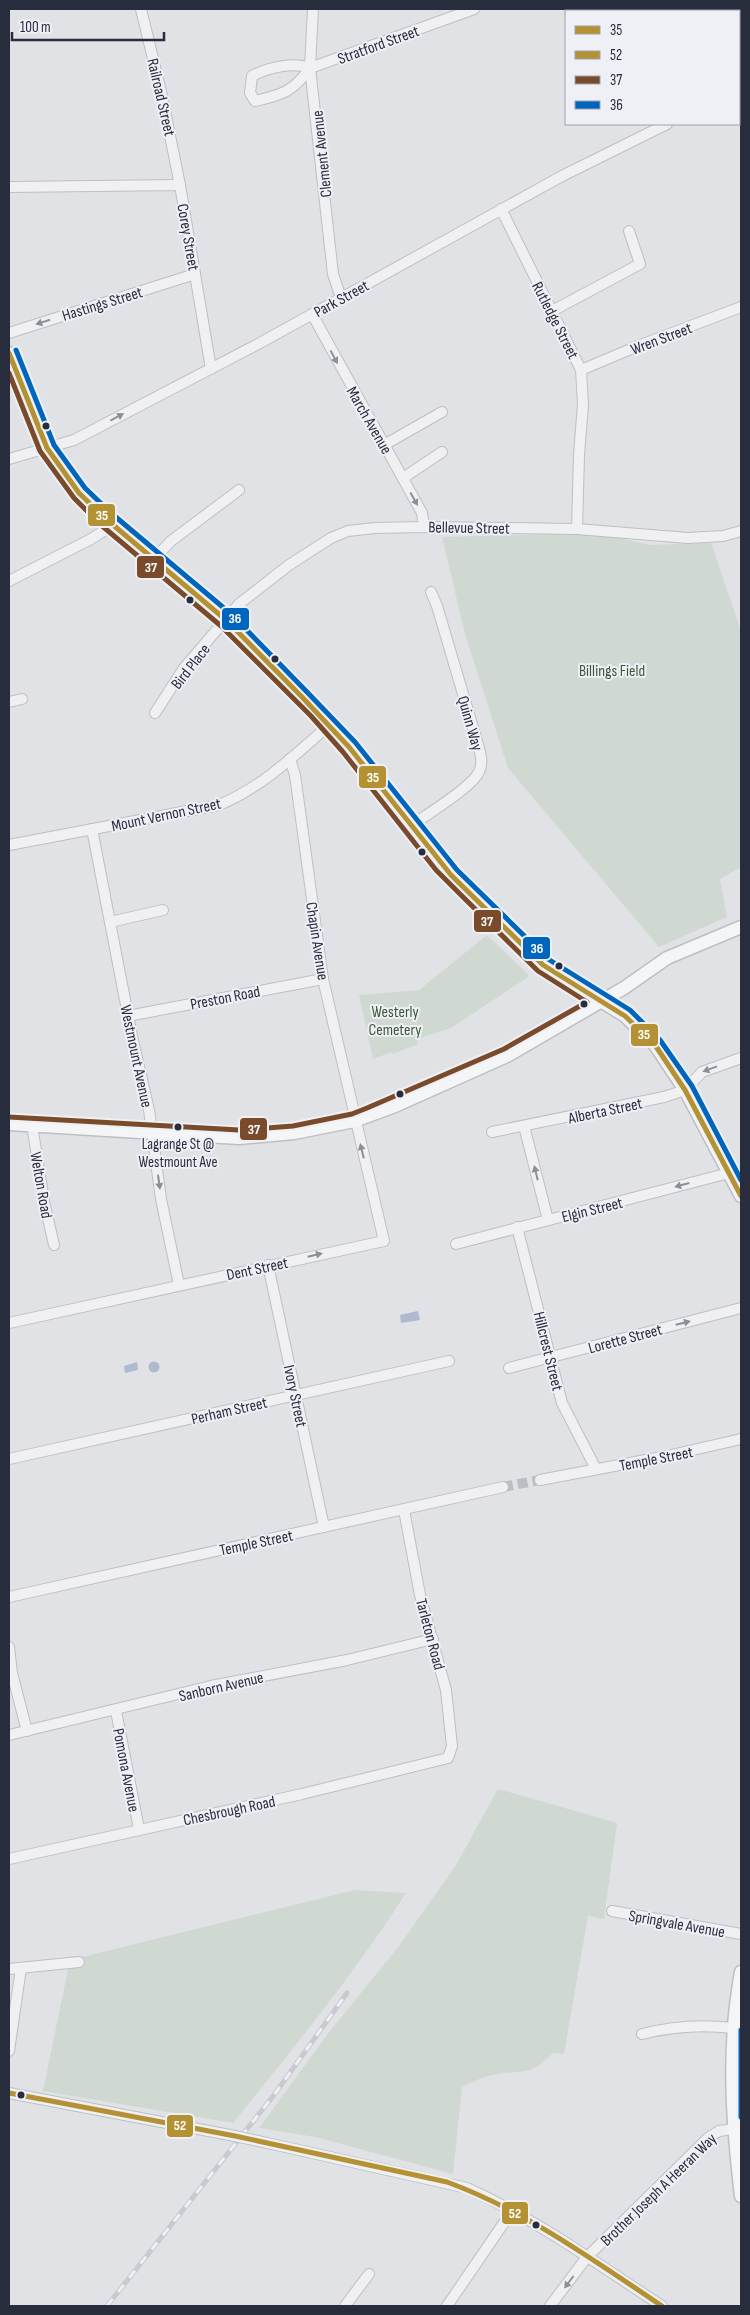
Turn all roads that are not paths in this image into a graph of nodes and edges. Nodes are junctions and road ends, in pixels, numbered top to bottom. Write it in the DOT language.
graph roads {
  1 [pos="141,9"];
  2 [pos="313,9"];
  3 [pos="474,9"];
  4 [pos="310,68"];
  5 [pos="665,125"];
  6 [pos="180,185"];
  7 [pos="9,187"];
  8 [pos="502,209"];
  9 [pos="628,231"];
  10 [pos="196,274"];
  11 [pos="341,298"];
  12 [pos="741,307"];
  13 [pos="552,311"];
  14 [pos="312,314"];
  15 [pos="9,333"];
  16 [pos="9,353"];
  17 [pos="212,369"];
  18 [pos="582,370"];
  19 [pos="442,412"];
  20 [pos="384,445"];
  21 [pos="47,448"];
  22 [pos="442,452"];
  23 [pos="9,459"];
  24 [pos="402,478"];
  25 [pos="239,490"];
  26 [pos="113,525"];
  27 [pos="424,527"];
  28 [pos="577,529"];
  29 [pos="741,531"];
  30 [pos="154,560"];
  31 [pos="9,581"];
  32 [pos="431,592"];
  33 [pos="226,620"];
  34 [pos="22,699"];
  35 [pos="9,702"];
  36 [pos="155,713"];
  37 [pos="329,725"];
  38 [pos="290,759"];
  39 [pos="411,826"];
  40 [pos="92,829"];
  41 [pos="9,845"];
  42 [pos="163,910"];
  43 [pos="110,922"];
  44 [pos="741,927"];
  45 [pos="323,979"];
  46 [pos="602,1002"];
  47 [pos="128,1016"];
  48 [pos="741,1058"];
  49 [pos="685,1090"];
  50 [pos="354,1121"];
  51 [pos="9,1124"];
  52 [pos="32,1125"];
  53 [pos="524,1126"];
  54 [pos="492,1132"];
  55 [pos="153,1133"];
  56 [pos="729,1173"];
  57 [pos="741,1196"];
  58 [pos="548,1220"];
  59 [pos="517,1227"];
  60 [pos="456,1244"];
  61 [pos="54,1245"];
  62 [pos="268,1265"];
  63 [pos="179,1285"];
  64 [pos="741,1308"];
  65 [pos="9,1322"];
  66 [pos="551,1358"];
  67 [pos="449,1361"];
  68 [pos="509,1368"];
  69 [pos="295,1395"];
  70 [pos="741,1439"];
  71 [pos="9,1459"];
  72 [pos="596,1469"];
  73 [pos="540,1480"];
  74 [pos="504,1487"];
  75 [pos="404,1510"];
  76 [pos="324,1527"];
  77 [pos="9,1597"];
  78 [pos="433,1639"];
  79 [pos="9,1646"];
  80 [pos="116,1711"];
  81 [pos="27,1731"];
  82 [pos="9,1736"];
  83 [pos="448,1758"];
  84 [pos="139,1829"];
  85 [pos="9,1859"];
  86 [pos="612,1912"];
  87 [pos="741,1934"];
  88 [pos="78,1962"];
  89 [pos="21,1968"];
  90 [pos="9,1969"];
  91 [pos="741,1972"];
  92 [pos="734,2028"];
  93 [pos="642,2034"];
  94 [pos="9,2051"];
  95 [pos="9,2093"];
  96 [pos="733,2129"];
  97 [pos="740,2176"];
  98 [pos="741,2196"];
  99 [pos="512,2212"];
  100 [pos="587,2257"];
  101 [pos="369,2274"];
  102 [pos="345,2306"];
  103 [pos="447,2306"];
  104 [pos="550,2306"];
  105 [pos="662,2306"];
  1 -- 6 [label="street, Railroad Street"];
  2 -- 4 [label="street, Clement Avenue"];
  3 -- 4 [label="street, Stratford Street"];
  4 -- 4 [label="street, Stratford Street"];
  4 -- 11 [label="street, Clement Avenue"];
  5 -- 8 [label="street, Park Street"];
  6 -- 7 [label="street, Corey Street"];
  6 -- 10 [label="street, Corey Street"];
  8 -- 11 [label="street, Park Street"];
  8 -- 13 [label="street, Rutledge Street"];
  9 -- 13 [label="street"];
  10 -- 15 [label="street, Hastings Street, one-way"];
  10 -- 17 [label="street, Corey Street"];
  11 -- 14 [label="street, Park Street"];
  12 -- 18 [label="street, Wren Street"];
  13 -- 18 [label="street, Rutledge Street"];
  14 -- 17 [label="street, Park Street"];
  14 -- 20 [label="street, March Avenue, one-way"];
  16 -- 21 [label="main road"];
  21 -- 17 [label="street, Park Street, one-way"];
  18 -- 28 [label="street, Rutledge Street"];
  19 -- 20 [label="street"];
  20 -- 24 [label="street, March Avenue"];
  21 -- 23 [label="street, Park Street"];
  21 -- 26 [label="main road"];
  22 -- 24 [label="street"];
  24 -- 27 [label="street, March Avenue, one-way"];
  25 -- 30 [label="street"];
  26 -- 30 [label="main road"];
  26 -- 31 [label="street"];
  27 -- 28 [label="street, Bellevue Street"];
  27 -- 33 [label="street, Bellevue Street"];
  28 -- 29 [label="street, Bellevue Street"];
  30 -- 33 [label="main road"];
  32 -- 39 [label="street, Quinn Way"];
  33 -- 36 [label="street, Bird Place"];
  33 -- 37 [label="main road"];
  34 -- 35 [label="street"];
  37 -- 38 [label="street, Mount Vernon Street"];
  37 -- 39 [label="main road"];
  38 -- 40 [label="street, Mount Vernon Street"];
  38 -- 45 [label="street, Chapin Avenue"];
  39 -- 46 [label="main road"];
  40 -- 41 [label="street, Mount Vernon Street"];
  40 -- 43 [label="street, Westmount Avenue"];
  42 -- 43 [label="street"];
  43 -- 47 [label="street, Westmount Avenue"];
  44 -- 46 [label="main road"];
  45 -- 47 [label="street, Preston Road"];
  45 -- 50 [label="street, Chapin Avenue"];
  46 -- 49 [label="main road"];
  46 -- 50 [label="main road"];
  47 -- 55 [label="street, Westmount Avenue"];
  48 -- 49 [label="street, one-way"];
  49 -- 53 [label="street, Alberta Street"];
  49 -- 56 [label="main road"];
  50 -- 55 [label="main road"];
  62 -- 50 [label="street, Dent Street, one-way"];
  51 -- 52 [label="main road"];
  52 -- 55 [label="main road"];
  52 -- 61 [label="street, Welton Road"];
  53 -- 54 [label="street, Alberta Street"];
  58 -- 53 [label="street, one-way"];
  55 -- 63 [label="street, Westmount Avenue, one-way"];
  56 -- 57 [label="main road"];
  56 -- 58 [label="street, Elgin Street, one-way"];
  58 -- 59 [label="street, Elgin Street"];
  59 -- 60 [label="street, Elgin Street"];
  59 -- 66 [label="street, Hillcrest Street"];
  62 -- 63 [label="street, Dent Street"];
  62 -- 69 [label="street, Ivory Street"];
  63 -- 65 [label="street, Dent Street"];
  66 -- 64 [label="street, Lorette Street, one-way"];
  66 -- 68 [label="street, Lorette Street"];
  66 -- 72 [label="street, Hillcrest Street"];
  67 -- 69 [label="street, Perham Street"];
  69 -- 71 [label="street, Perham Street"];
  69 -- 76 [label="street, Ivory Street"];
  70 -- 72 [label="street, Temple Street"];
  72 -- 73 [label="street, Temple Street"];
  74 -- 75 [label="street, Temple Street"];
  75 -- 76 [label="street, Temple Street"];
  75 -- 78 [label="street, Tarleton Road"];
  76 -- 77 [label="street, Temple Street"];
  78 -- 80 [label="street, Sanborn Avenue"];
  78 -- 83 [label="street, Tarleton Road"];
  79 -- 81 [label="street"];
  80 -- 81 [label="street, Sanborn Avenue"];
  80 -- 84 [label="street, Pomona Avenue"];
  81 -- 82 [label="street, Sanborn Avenue"];
  83 -- 84 [label="street, Chesbrough Road"];
  84 -- 85 [label="street, Chesbrough Road"];
  86 -- 87 [label="street, Springvale Avenue"];
  88 -- 89 [label="street"];
  89 -- 90 [label="street"];
  89 -- 94 [label="street"];
  91 -- 92 [label="main road"];
  92 -- 93 [label="street"];
  92 -- 96 [label="main road"];
  95 -- 99 [label="street, bridge"];
  96 -- 97 [label="main road"];
  96 -- 100 [label="street, Brother Joseph A Heeran Way"];
  97 -- 98 [label="main road"];
  99 -- 100 [label="street"];
  99 -- 103 [label="street"];
  100 -- 104 [label="street, Brother Joseph A Heeran Way, one-way"];
  100 -- 105 [label="street"];
  101 -- 102 [label="street"];
}
